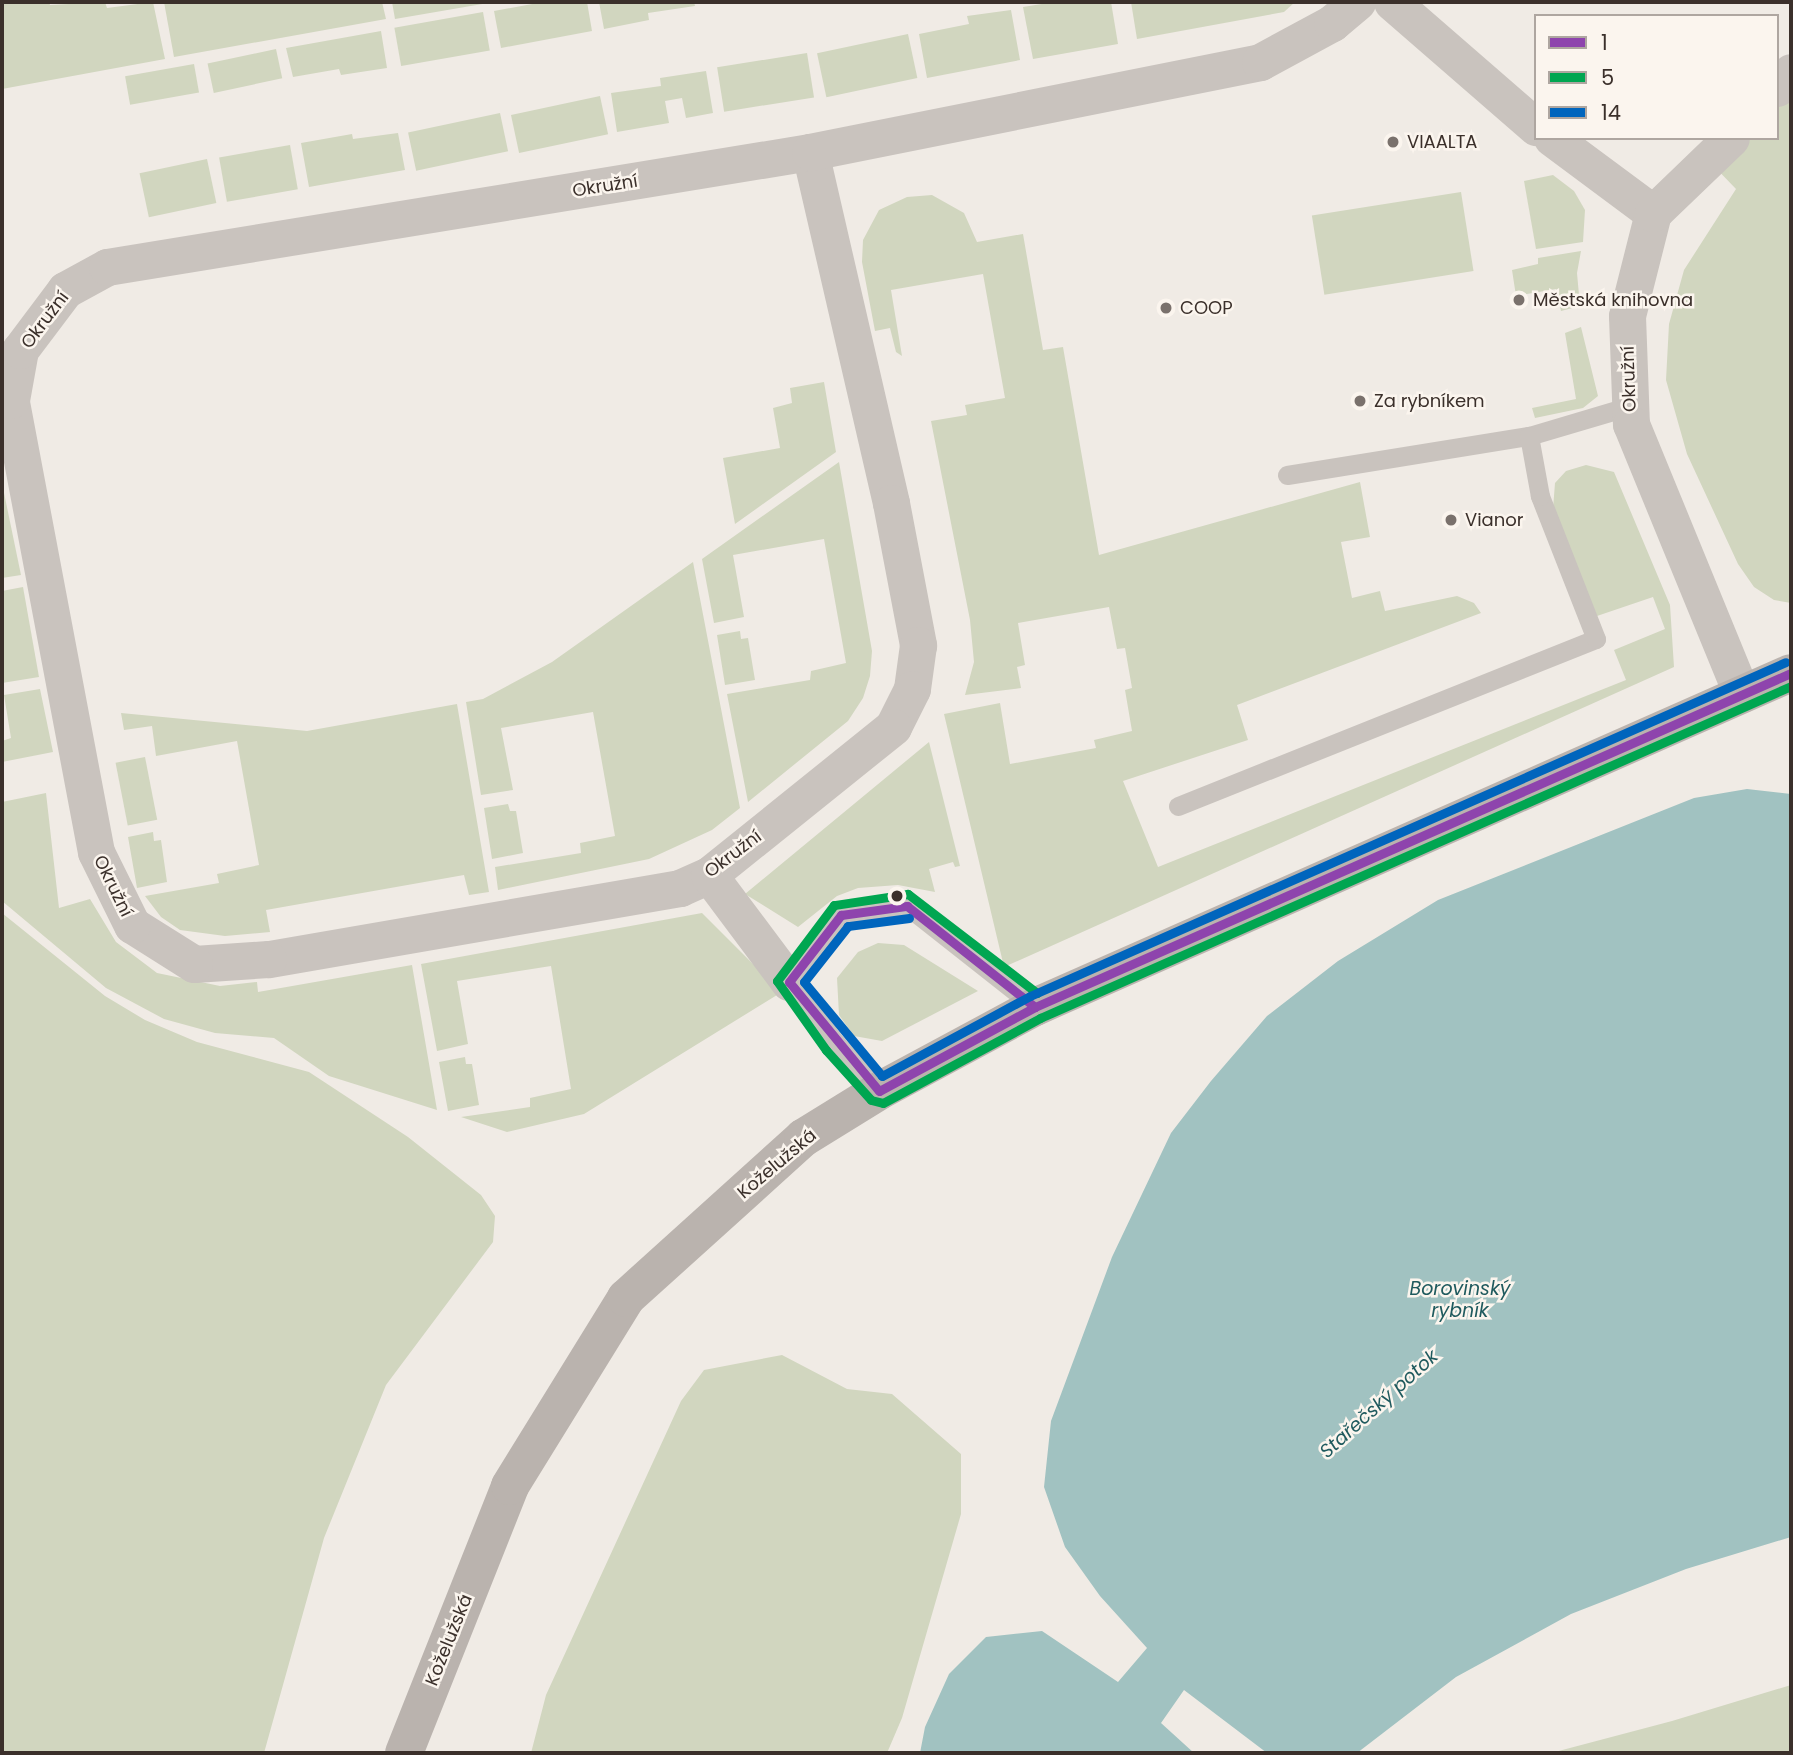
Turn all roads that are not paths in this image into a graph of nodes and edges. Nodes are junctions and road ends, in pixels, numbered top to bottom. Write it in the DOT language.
graph roads {
  1 [pos="1357,2"];
  2 [pos="1392,2"];
  3 [pos="1791,72"];
  4 [pos="1779,86"];
  5 [pos="1534,125"];
  6 [pos="1555,140"];
  7 [pos="1729,140"];
  8 [pos="810,152"];
  9 [pos="1653,213"];
  10 [pos="1630,406"];
  11 [pos="1530,436"];
  12 [pos="1287,475"];
  13 [pos="1791,673"];
  14 [pos="1742,694"];
  15 [pos="1178,806"];
  16 [pos="709,876"];
  17 [pos="789,982"];
  18 [pos="1035,1007"];
  19 [pos="879,1091"];
  20 [pos="404,1753"];
  1 -- 8 [label="street, Okružní"];
  2 -- 5 [label="street"];
  3 -- 4 [label="street"];
  6 -- 9 [label="street"];
  7 -- 9 [label="street"];
  8 -- 16 [label="street, Okružní"];
  8 -- 16 [label="street, Okružní"];
  9 -- 10 [label="street, Okružní"];
  10 -- 11 [label="lane"];
  10 -- 14 [label="street, Okružní"];
  11 -- 12 [label="lane"];
  11 -- 15 [label="lane"];
  13 -- 14 [label="main road, Koželužská"];
  14 -- 18 [label="main road, Koželužská"];
  16 -- 17 [label="street"];
  17 -- 18 [label="lane"];
  17 -- 19 [label="lane"];
  18 -- 19 [label="main road, Koželužská"];
  19 -- 20 [label="main road, Koželužská"];
}
